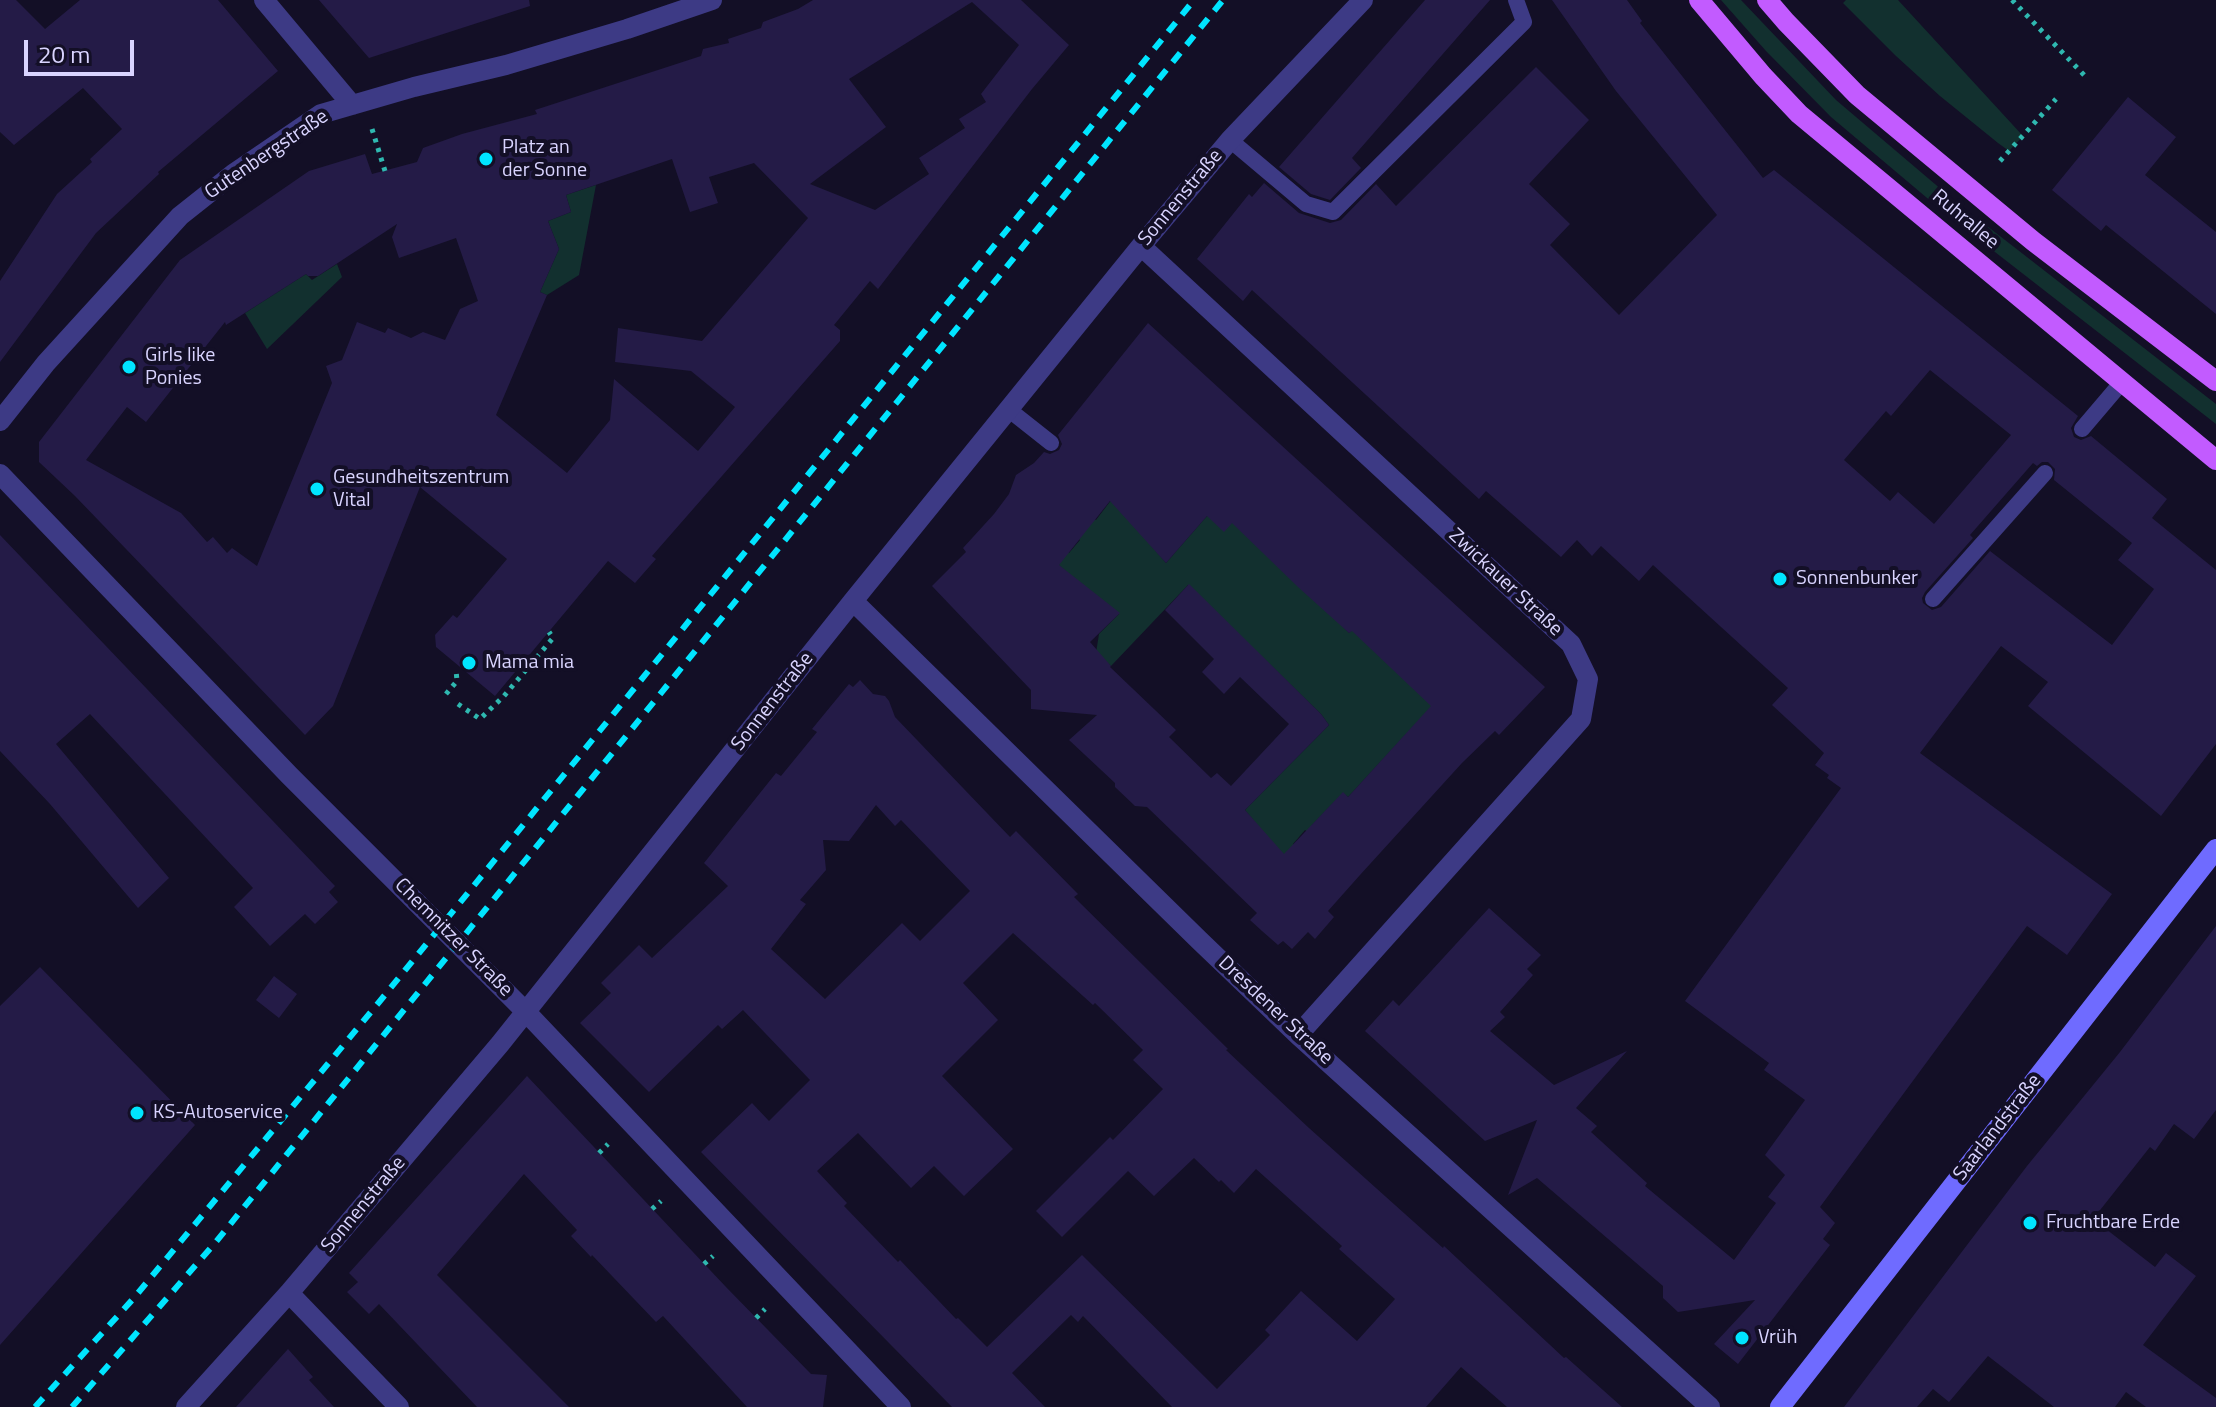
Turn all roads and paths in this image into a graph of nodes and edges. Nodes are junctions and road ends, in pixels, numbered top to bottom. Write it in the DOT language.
graph roads {
  1 [pos="264,0"];
  2 [pos="712,0"];
  3 [pos="1363,0"];
  4 [pos="1516,0"];
  5 [pos="1699,0"];
  6 [pos="1767,0"];
  7 [pos="2012,0"];
  8 [pos="2085,76"];
  9 [pos="2056,99"];
  10 [pos="358,103"];
  11 [pos="1230,140"];
  12 [pos="2000,161"];
  13 [pos="385,171"];
  14 [pos="1141,246"];
  15 [pos="2216,381"];
  16 [pos="2122,382"];
  17 [pos="1008,409"];
  18 [pos="0,421"];
  19 [pos="2082,429"];
  20 [pos="1051,443"];
  21 [pos="2216,460"];
  22 [pos="2045,473"];
  23 [pos="0,474"];
  24 [pos="1933,599"];
  25 [pos="853,601"];
  26 [pos="549,632"];
  27 [pos="456,670"];
  28 [pos="446,694"];
  29 [pos="458,704"];
  30 [pos="2216,849"];
  31 [pos="526,1012"];
  32 [pos="1298,1035"];
  33 [pos="608,1144"];
  34 [pos="599,1153"];
  35 [pos="661,1201"];
  36 [pos="652,1209"];
  37 [pos="713,1256"];
  38 [pos="704,1264"];
  39 [pos="289,1293"];
  40 [pos="765,1309"];
  41 [pos="756,1318"];
  42 [pos="1787,1405"];
  43 [pos="186,1407"];
  44 [pos="399,1407"];
  45 [pos="901,1407"];
  46 [pos="1710,1407"];
  1 -- 10 [label="street"];
  2 -- 10 [label="street, Gutenbergstraße"];
  3 -- 11 [label="street, Sonnenstraße"];
  4 -- 11 [label="lane"];
  5 -- 16 [label="main road, Ruhrallee"];
  6 -- 15 [label="main road, Ruhrallee"];
  7 -- 8 [label="path"];
  9 -- 12 [label="path"];
  10 -- 13 [label="path"];
  10 -- 18 [label="street, Gutenbergstraße"];
  11 -- 14 [label="street, Sonnenstraße"];
  14 -- 17 [label="street, Sonnenstraße"];
  14 -- 32 [label="street, Zwickauer Straße"];
  16 -- 19 [label="lane"];
  16 -- 21 [label="main road, Ruhrallee"];
  17 -- 20 [label="lane"];
  17 -- 25 [label="street, Sonnenstraße"];
  22 -- 24 [label="lane"];
  23 -- 31 [label="street, Chemnitzer Straße"];
  25 -- 31 [label="street, Sonnenstraße"];
  25 -- 32 [label="street, Dresdener Straße"];
  26 -- 29 [label="path"];
  27 -- 28 [label="path"];
  30 -- 42 [label="street, Saarlandstraße"];
  31 -- 39 [label="street, Sonnenstraße"];
  31 -- 45 [label="street, Chemnitzer Straße"];
  32 -- 46 [label="street, Dresdener Straße"];
  33 -- 34 [label="path"];
  35 -- 36 [label="path"];
  37 -- 38 [label="path"];
  39 -- 43 [label="street, Sonnenstraße"];
  39 -- 44 [label="street"];
  40 -- 41 [label="path"];
}
